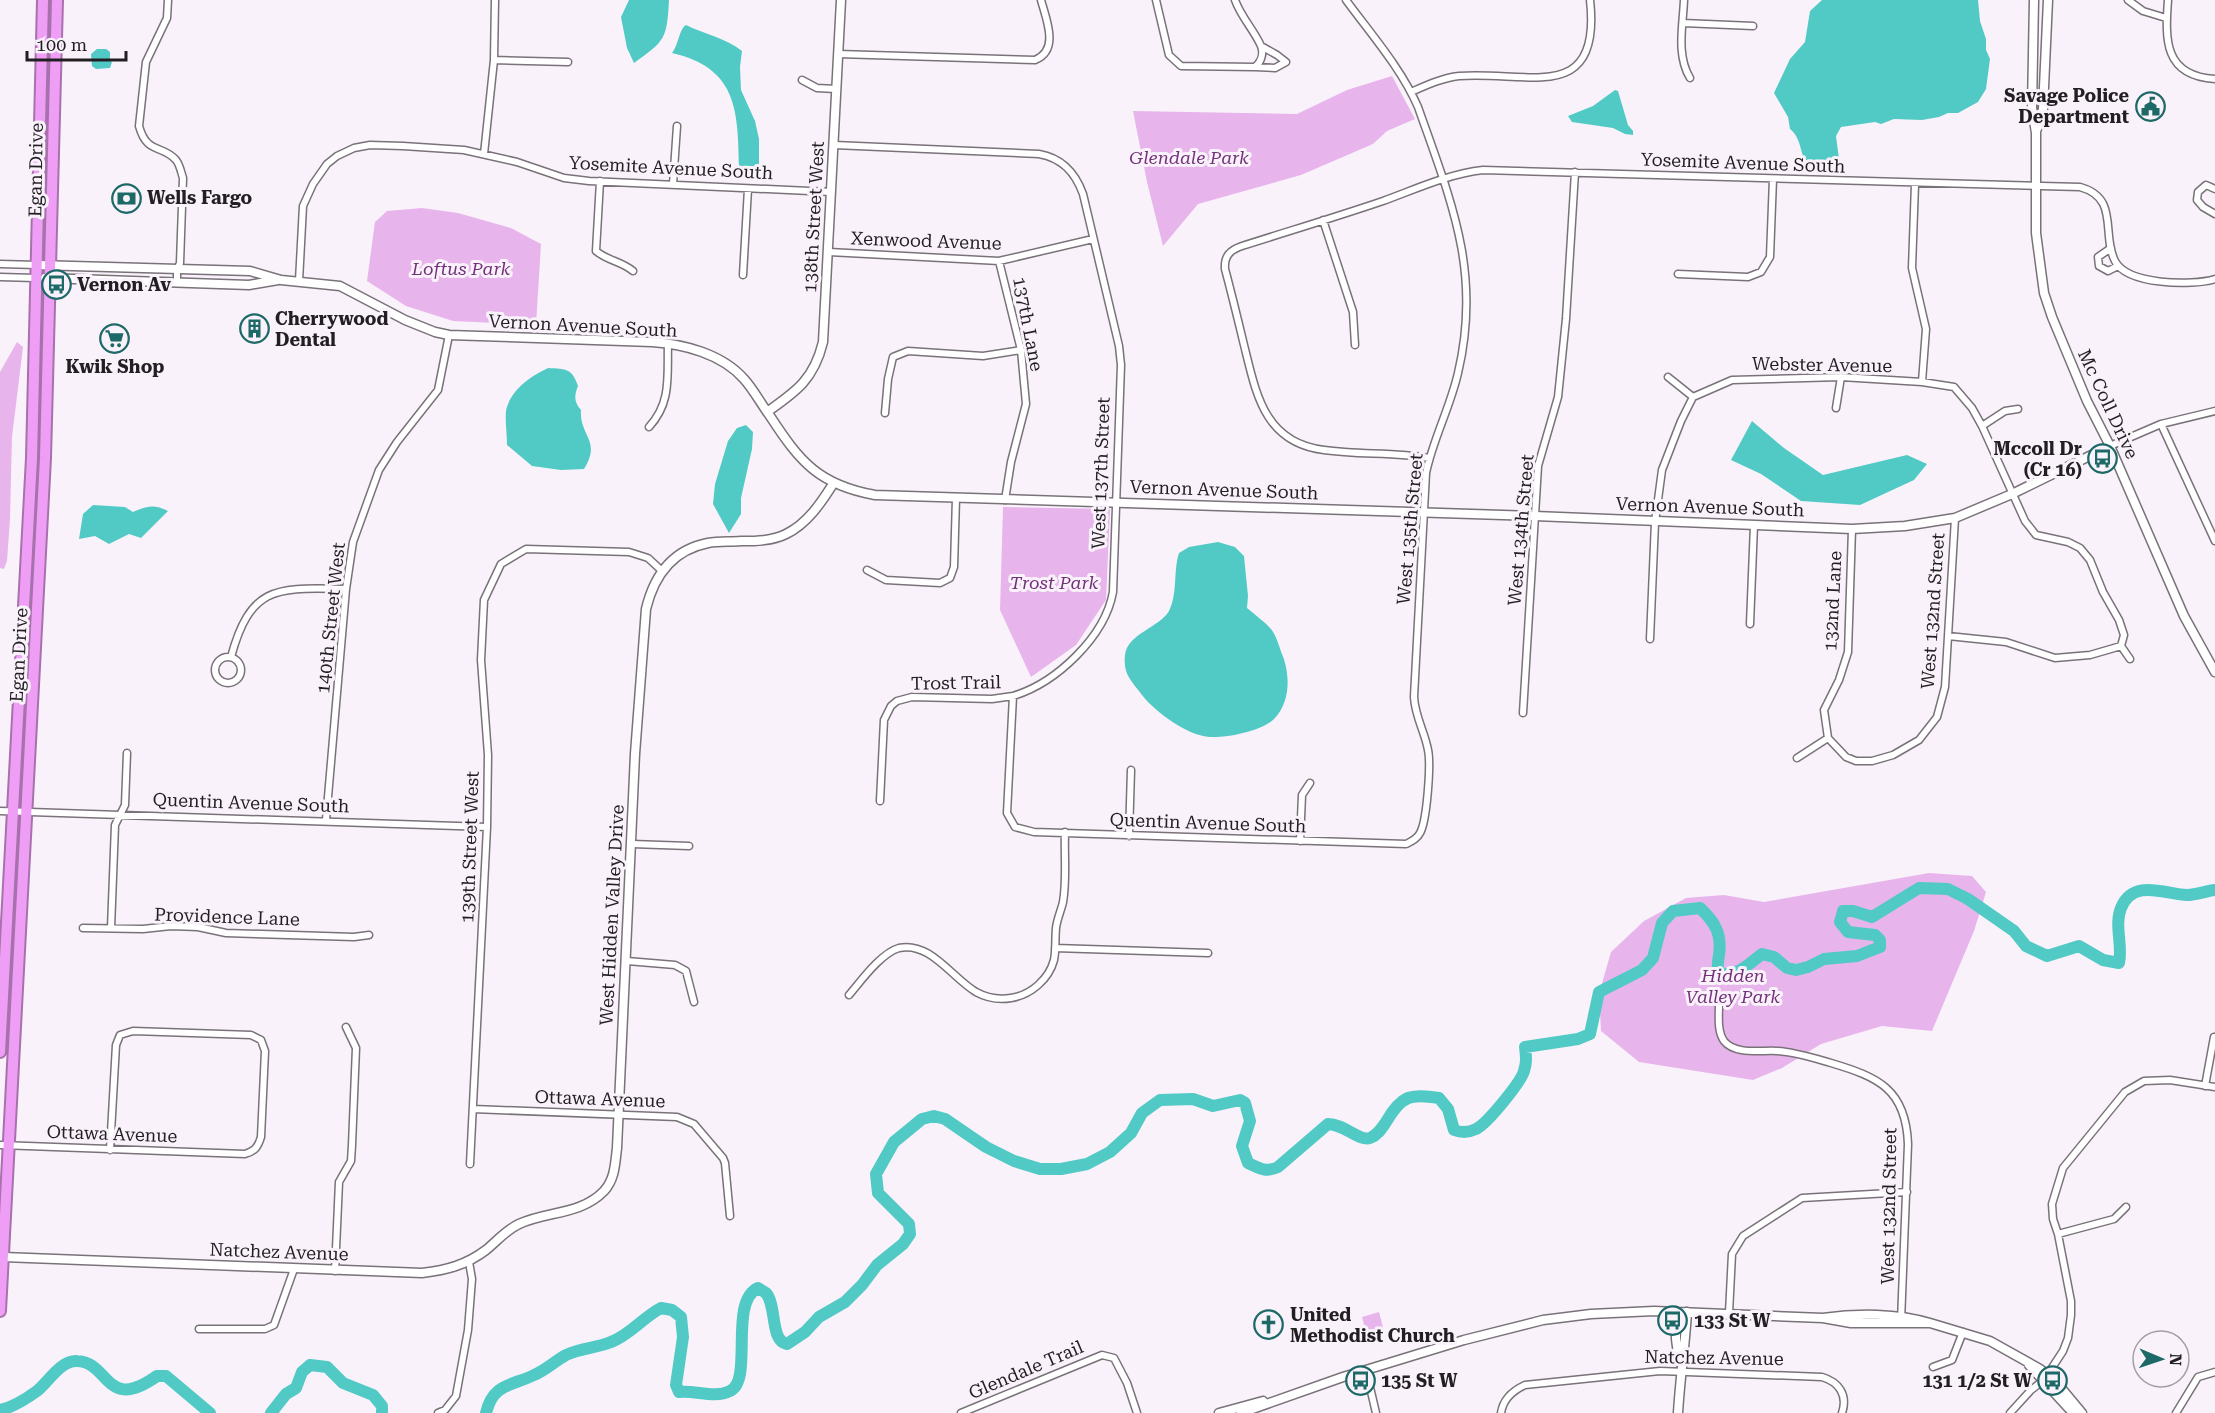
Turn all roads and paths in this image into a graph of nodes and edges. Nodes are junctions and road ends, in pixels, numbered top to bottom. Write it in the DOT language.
graph roads {
  1 [pos="43,0"];
  2 [pos="57,0"];
  3 [pos="168,0"];
  4 [pos="495,0"];
  5 [pos="841,0"];
  6 [pos="1041,0"];
  7 [pos="1156,0"];
  8 [pos="1234,0"];
  9 [pos="1346,0"];
  10 [pos="1590,0"];
  11 [pos="1684,0"];
  12 [pos="2034,0"];
  13 [pos="2048,0"];
  14 [pos="2128,0"];
  15 [pos="2168,0"];
  16 [pos="2166,18"];
  17 [pos="1683,23"];
  18 [pos="1753,26"];
  19 [pos="1261,46"];
  20 [pos="838,54"];
  21 [pos="494,60"];
  22 [pos="568,62"];
  23 [pos="1254,67"];
  24 [pos="1689,78"];
  25 [pos="2215,79"];
  26 [pos="802,80"];
  27 [pos="836,89"];
  28 [pos="1411,92"];
  29 [pos="676,126"];
  30 [pos="2036,133"];
  31 [pos="834,145"];
  32 [pos="484,154"];
  33 [pos="1575,172"];
  34 [pos="1442,179"];
  35 [pos="1773,179"];
  36 [pos="600,181"];
  37 [pos="673,184"];
  38 [pos="1916,184"];
  39 [pos="2036,187"];
  40 [pos="748,189"];
  41 [pos="2215,189"];
  42 [pos="831,192"];
  43 [pos="2215,214"];
  44 [pos="1323,220"];
  45 [pos="1093,239"];
  46 [pos="2111,248"];
  47 [pos="829,252"];
  48 [pos="999,261"];
  49 [pos="0,264"];
  50 [pos="37,265"];
  51 [pos="50,265"];
  52 [pos="2118,266"];
  53 [pos="177,270"];
  54 [pos="633,271"];
  55 [pos="1678,274"];
  56 [pos="743,275"];
  57 [pos="0,277"];
  58 [pos="36,278"];
  59 [pos="50,278"];
  60 [pos="2215,279"];
  61 [pos="281,280"];
  62 [pos="299,281"];
  63 [pos="177,283"];
  64 [pos="449,335"];
  65 [pos="668,343"];
  66 [pos="1355,345"];
  67 [pos="1021,350"];
  68 [pos="1668,377"];
  69 [pos="1841,377"];
  70 [pos="1922,382"];
  71 [pos="1693,397"];
  72 [pos="1836,408"];
  73 [pos="2019,409"];
  74 [pos="2215,411"];
  75 [pos="767,412"];
  76 [pos="885,413"];
  77 [pos="2161,424"];
  78 [pos="1982,426"];
  79 [pos="649,427"];
  80 [pos="2110,446"];
  81 [pos="1429,458"];
  82 [pos="833,484"];
  83 [pos="2012,494"];
  84 [pos="956,498"];
  85 [pos="1005,500"];
  86 [pos="1117,503"];
  87 [pos="1425,514"];
  88 [pos="1535,516"];
  89 [pos="1954,518"];
  90 [pos="1655,522"];
  91 [pos="1754,525"];
  92 [pos="1852,529"];
  93 [pos="2215,541"];
  94 [pos="662,570"];
  95 [pos="867,570"];
  96 [pos="346,589"];
  97 [pos="1750,624"];
  98 [pos="1948,636"];
  99 [pos="1650,639"];
  100 [pos="2121,646"];
  101 [pos="231,657"];
  102 [pos="2130,659"];
  103 [pos="2215,672"];
  104 [pos="1013,696"];
  105 [pos="1523,713"];
  106 [pos="1828,738"];
  107 [pos="127,753"];
  108 [pos="1797,758"];
  109 [pos="1131,770"];
  110 [pos="1310,783"];
  111 [pos="880,801"];
  112 [pos="14,810"];
  113 [pos="0,811"];
  114 [pos="27,811"];
  115 [pos="121,813"];
  116 [pos="326,820"];
  117 [pos="487,826"];
  118 [pos="1065,832"];
  119 [pos="1129,836"];
  120 [pos="1415,839"];
  121 [pos="1300,841"];
  122 [pos="632,844"];
  123 [pos="689,846"];
  124 [pos="83,928"];
  125 [pos="111,928"];
  126 [pos="369,935"];
  127 [pos="1055,948"];
  128 [pos="1208,953"];
  129 [pos="627,961"];
  130 [pos="849,995"];
  131 [pos="694,1002"];
  132 [pos="1719,1005"];
  133 [pos="346,1027"];
  134 [pos="2214,1037"];
  135 [pos="0,1052"];
  136 [pos="2205,1086"];
  137 [pos="2215,1088"];
  138 [pos="473,1109"];
  139 [pos="618,1114"];
  140 [pos="4,1145"];
  141 [pos="110,1149"];
  142 [pos="470,1164"];
  143 [pos="1907,1192"];
  144 [pos="2126,1207"];
  145 [pos="730,1216"];
  146 [pos="538,1217"];
  147 [pos="2058,1234"];
  148 [pos="3,1257"];
  149 [pos="469,1262"];
  150 [pos="294,1269"];
  151 [pos="335,1270"];
  152 [pos="0,1311"];
  153 [pos="1676,1311"];
  154 [pos="1687,1312"];
  155 [pos="1729,1313"];
  156 [pos="1901,1320"];
  157 [pos="199,1329"];
  158 [pos="1963,1332"];
  159 [pos="1933,1366"];
  160 [pos="1366,1370"];
  161 [pos="1680,1371"];
  162 [pos="2215,1372"];
  163 [pos="2046,1378"];
  164 [pos="1276,1399"];
  165 [pos="438,1413"];
  166 [pos="961,1413"];
  167 [pos="1137,1413"];
  168 [pos="1219,1413"];
  169 [pos="1241,1413"];
  170 [pos="1376,1413"];
  171 [pos="1501,1413"];
  172 [pos="1678,1413"];
  173 [pos="1842,1413"];
  174 [pos="2010,1413"];
  175 [pos="2073,1413"];
  176 [pos="2082,1413"];
  177 [pos="2176,1413"];
  1 -- 50 [label="highway, Egan Drive"];
  2 -- 51 [label="highway, Egan Drive"];
  3 -- 53 [label="street"];
  4 -- 21 [label="street"];
  5 -- 20 [label="street, 138th Street West"];
  6 -- 20 [label="street"];
  7 -- 23 [label="street"];
  8 -- 19 [label="street"];
  9 -- 28 [label="street, West 135th Street"];
  10 -- 28 [label="street"];
  11 -- 17 [label="street"];
  12 -- 30 [label="street, Mc Coll Drive"];
  13 -- 30 [label="street, Mc Coll Drive"];
  14 -- 16 [label="street"];
  15 -- 16 [label="street"];
  16 -- 25 [label="street"];
  17 -- 18 [label="street"];
  17 -- 24 [label="street"];
  19 -- 23 [label="street"];
  19 -- 23 [label="street"];
  20 -- 27 [label="street, 138th Street West"];
  21 -- 22 [label="street"];
  21 -- 32 [label="street"];
  26 -- 27 [label="street"];
  27 -- 31 [label="street, 138th Street West"];
  28 -- 34 [label="street, West 135th Street"];
  29 -- 37 [label="street"];
  30 -- 39 [label="street, Mc Coll Drive"];
  31 -- 42 [label="street, 138th Street West"];
  31 -- 45 [label="street, West 137th Street"];
  32 -- 36 [label="street, Yosemite Avenue South"];
  32 -- 62 [label="street, Yosemite Avenue South"];
  33 -- 34 [label="street, Yosemite Avenue South"];
  33 -- 35 [label="street, Yosemite Avenue South"];
  33 -- 88 [label="street, West 134th Street"];
  34 -- 44 [label="street, Yosemite Avenue South"];
  34 -- 81 [label="street, West 135th Street"];
  35 -- 38 [label="street, Yosemite Avenue South"];
  35 -- 55 [label="street"];
  36 -- 37 [label="street, Yosemite Avenue South"];
  36 -- 54 [label="street"];
  37 -- 40 [label="street, Yosemite Avenue South"];
  38 -- 39 [label="street, Yosemite Avenue South"];
  38 -- 70 [label="street"];
  39 -- 46 [label="street, Yosemite Avenue South"];
  39 -- 80 [label="street, Mc Coll Drive"];
  40 -- 42 [label="street, Yosemite Avenue South"];
  40 -- 56 [label="street"];
  41 -- 43 [label="street"];
  42 -- 47 [label="street, 138th Street West"];
  44 -- 66 [label="street"];
  44 -- 81 [label="street, Yosemite Avenue South"];
  45 -- 48 [label="street, Xenwood Avenue"];
  45 -- 86 [label="street, West 137th Street"];
  46 -- 52 [label="street, Yosemite Avenue South"];
  46 -- 52 [label="street"];
  47 -- 48 [label="street, Xenwood Avenue"];
  47 -- 75 [label="street, 138th Street West"];
  48 -- 67 [label="street, 137th Lane"];
  49 -- 50 [label="street"];
  50 -- 51 [label="street, Vernon Avenue South"];
  50 -- 58 [label="highway, Egan Drive"];
  51 -- 53 [label="street, Vernon Avenue South"];
  51 -- 59 [label="highway, Egan Drive"];
  52 -- 60 [label="street"];
  53 -- 61 [label="street, Vernon Avenue South"];
  53 -- 63 [label="street"];
  57 -- 58 [label="street"];
  58 -- 59 [label="street, Vernon Avenue South"];
  58 -- 112 [label="highway, Egan Drive"];
  59 -- 63 [label="street, Vernon Avenue South"];
  59 -- 114 [label="highway, Egan Drive"];
  61 -- 62 [label="street, Vernon Avenue South"];
  61 -- 63 [label="street, Vernon Avenue South"];
  62 -- 64 [label="street, Vernon Avenue South"];
  64 -- 65 [label="street, Vernon Avenue South"];
  64 -- 96 [label="street, 140th Street West"];
  65 -- 75 [label="street, Vernon Avenue South"];
  65 -- 79 [label="street"];
  67 -- 76 [label="street"];
  67 -- 85 [label="street, 137th Lane"];
  68 -- 71 [label="street"];
  69 -- 70 [label="street, Webster Avenue"];
  69 -- 71 [label="street, Webster Avenue"];
  69 -- 72 [label="street"];
  70 -- 78 [label="street, Webster Avenue"];
  71 -- 90 [label="street"];
  73 -- 78 [label="street"];
  74 -- 77 [label="street, Vernon Avenue South"];
  75 -- 82 [label="street, Vernon Avenue South"];
  77 -- 80 [label="street, Vernon Avenue South"];
  77 -- 93 [label="street"];
  78 -- 83 [label="street"];
  80 -- 83 [label="street, Vernon Avenue South"];
  80 -- 103 [label="street, Mc Coll Drive"];
  81 -- 87 [label="street, West 135th Street"];
  82 -- 84 [label="street, Vernon Avenue South"];
  82 -- 94 [label="street"];
  83 -- 89 [label="street, Vernon Avenue South"];
  83 -- 100 [label="street"];
  84 -- 85 [label="street, Vernon Avenue South"];
  84 -- 95 [label="street"];
  85 -- 86 [label="street, Vernon Avenue South"];
  86 -- 87 [label="street, Vernon Avenue South"];
  86 -- 104 [label="street, West 137th Street"];
  87 -- 88 [label="street, Vernon Avenue South"];
  87 -- 120 [label="street, West 135th Street"];
  88 -- 90 [label="street, Vernon Avenue South"];
  88 -- 105 [label="street, West 134th Street"];
  89 -- 92 [label="street, Vernon Avenue South"];
  89 -- 98 [label="street, West 132nd Street"];
  90 -- 91 [label="street, Vernon Avenue South"];
  90 -- 99 [label="street"];
  91 -- 92 [label="street, Vernon Avenue South"];
  91 -- 97 [label="street"];
  92 -- 106 [label="street, 132nd Lane"];
  94 -- 117 [label="street, 139th Street West"];
  94 -- 122 [label="street, West Hidden Valley Drive"];
  96 -- 101 [label="street"];
  96 -- 116 [label="street, 140th Street West"];
  98 -- 100 [label="street"];
  98 -- 106 [label="street, West 132nd Street"];
  100 -- 102 [label="street"];
  101 -- 101 [label="street"];
  104 -- 111 [label="street, Trost Trail"];
  104 -- 118 [label="street, Quentin Avenue South"];
  106 -- 108 [label="street"];
  107 -- 115 [label="street"];
  109 -- 119 [label="street"];
  110 -- 121 [label="street"];
  112 -- 113 [label="street, Quentin Avenue South"];
  112 -- 114 [label="street, Quentin Avenue South"];
  112 -- 135 [label="highway, Egan Drive"];
  114 -- 115 [label="street, Quentin Avenue South"];
  114 -- 140 [label="highway, Egan Drive"];
  115 -- 116 [label="street, Quentin Avenue South"];
  115 -- 125 [label="street"];
  116 -- 117 [label="street, Quentin Avenue South"];
  117 -- 138 [label="street, 139th Street West"];
  118 -- 119 [label="street, Quentin Avenue South"];
  118 -- 127 [label="street"];
  119 -- 121 [label="street, Quentin Avenue South"];
  120 -- 121 [label="street, Quentin Avenue South"];
  122 -- 123 [label="street"];
  122 -- 129 [label="street, West Hidden Valley Drive"];
  124 -- 125 [label="street, Providence Lane"];
  125 -- 126 [label="street, Providence Lane"];
  127 -- 128 [label="street"];
  127 -- 130 [label="street"];
  129 -- 131 [label="street"];
  129 -- 139 [label="street, West Hidden Valley Drive"];
  132 -- 143 [label="street, West 132nd Street"];
  133 -- 151 [label="street"];
  134 -- 136 [label="street"];
  136 -- 137 [label="street"];
  136 -- 147 [label="street"];
  138 -- 139 [label="street, Ottawa Avenue"];
  138 -- 142 [label="street, 139th Street West"];
  139 -- 145 [label="street, Ottawa Avenue"];
  139 -- 146 [label="street, West Hidden Valley Drive"];
  140 -- 141 [label="street, Ottawa Avenue"];
  140 -- 148 [label="highway, Egan Drive"];
  141 -- 141 [label="street, Ottawa Avenue"];
  143 -- 155 [label="street"];
  143 -- 156 [label="street, West 132nd Street"];
  144 -- 147 [label="street"];
  146 -- 149 [label="street, Natchez Avenue"];
  147 -- 163 [label="street"];
  148 -- 150 [label="street, Natchez Avenue"];
  148 -- 152 [label="highway, Egan Drive"];
  149 -- 151 [label="street, Natchez Avenue"];
  149 -- 165 [label="street"];
  150 -- 151 [label="street, Natchez Avenue"];
  150 -- 157 [label="street"];
  153 -- 154 [label="street"];
  153 -- 160 [label="street"];
  153 -- 161 [label="street"];
  154 -- 155 [label="street"];
  154 -- 161 [label="street"];
  155 -- 156 [label="street"];
  156 -- 158 [label="street"];
  158 -- 159 [label="street"];
  158 -- 163 [label="street"];
  160 -- 164 [label="street"];
  160 -- 170 [label="street"];
  161 -- 171 [label="street, Natchez Avenue"];
  161 -- 172 [label="street"];
  161 -- 173 [label="street, Natchez Avenue"];
  162 -- 177 [label="street"];
  163 -- 174 [label="street"];
  163 -- 175 [label="street"];
  163 -- 176 [label="street"];
  164 -- 168 [label="street"];
  164 -- 169 [label="street"];
  166 -- 167 [label="street, Glendale Trail"];
}
